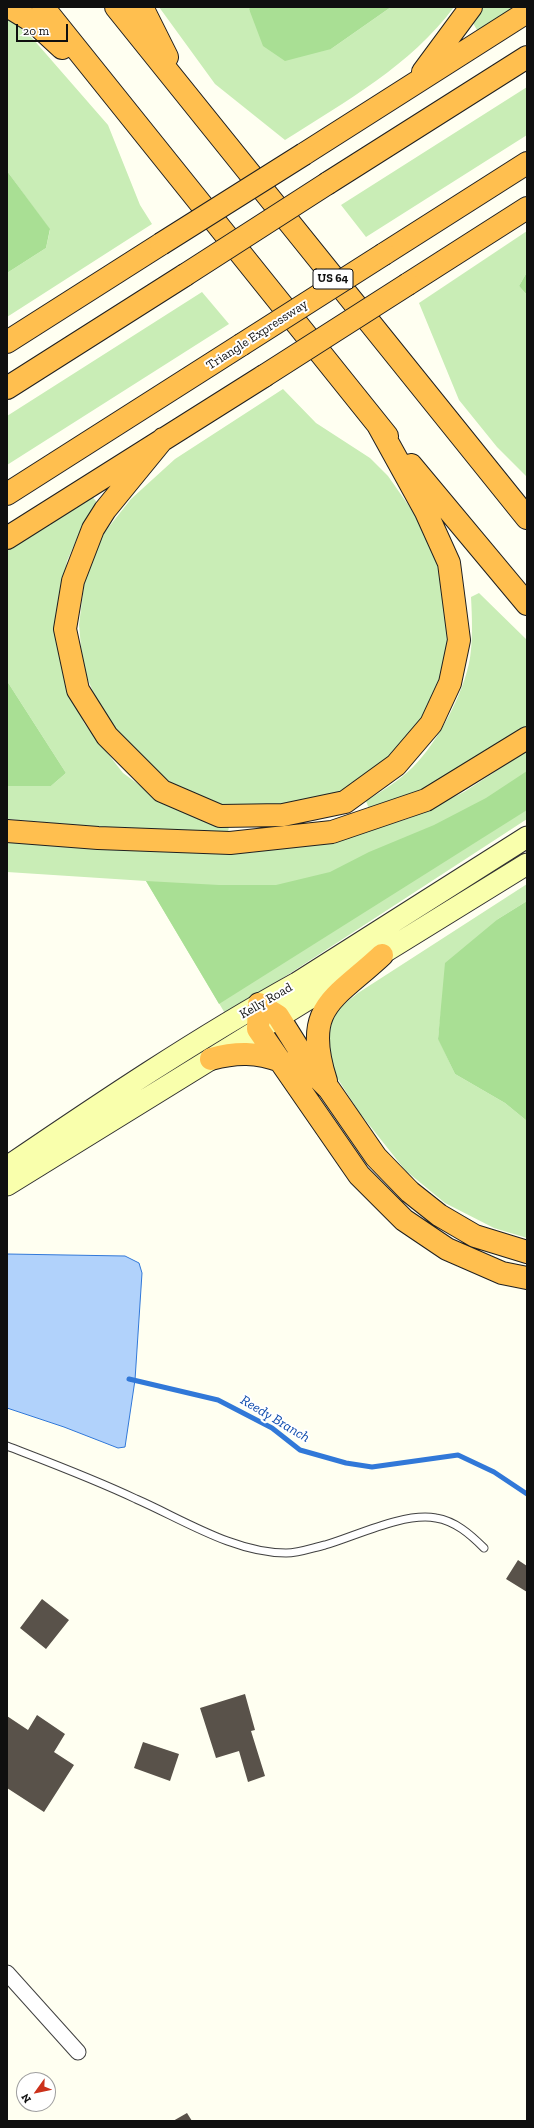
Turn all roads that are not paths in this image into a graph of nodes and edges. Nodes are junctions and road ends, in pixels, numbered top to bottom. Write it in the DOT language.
graph roads {
  1 [pos="9,7"];
  2 [pos="44,7"];
  3 [pos="116,7"];
  4 [pos="142,7"];
  5 [pos="471,7"];
  6 [pos="527,12"];
  7 [pos="527,57"];
  8 [pos="413,84"];
  9 [pos="185,94"];
  10 [pos="115,98"];
  11 [pos="527,163"];
  12 [pos="527,208"];
  13 [pos="29,328"];
  14 [pos="7,334"];
  15 [pos="7,342"];
  16 [pos="7,388"];
  17 [pos="378,425"];
  18 [pos="163,439"];
  19 [pos="481,463"];
  20 [pos="7,494"];
  21 [pos="527,496"];
  22 [pos="527,518"];
  23 [pos="7,538"];
  24 [pos="527,604"];
  25 [pos="527,738"];
  26 [pos="7,832"];
  27 [pos="527,837"];
  28 [pos="527,864"];
  29 [pos="382,955"];
  30 [pos="259,1004"];
  31 [pos="278,1016"];
  32 [pos="258,1029"];
  33 [pos="211,1059"];
  34 [pos="281,1061"];
  35 [pos="329,1089"];
  36 [pos="7,1167"];
  37 [pos="7,1185"];
  38 [pos="527,1252"];
  39 [pos="527,1278"];
  40 [pos="7,1446"];
  41 [pos="484,1548"];
  42 [pos="7,1973"];
  43 [pos="78,2052"];
  1 -- 10 [label="highway"];
  2 -- 10 [label="highway"];
  3 -- 9 [label="highway, US 64"];
  4 -- 9 [label="highway"];
  5 -- 8 [label="highway"];
  6 -- 8 [label="highway"];
  7 -- 16 [label="highway, bridge"];
  8 -- 13 [label="highway, bridge"];
  9 -- 19 [label="highway, US 64"];
  10 -- 17 [label="highway"];
  11 -- 20 [label="highway, Triangle Expressway, bridge"];
  12 -- 18 [label="highway, bridge"];
  13 -- 14 [label="highway"];
  13 -- 15 [label="highway"];
  17 -- 18 [label="highway"];
  17 -- 24 [label="highway"];
  18 -- 23 [label="highway"];
  19 -- 21 [label="highway"];
  19 -- 22 [label="highway, US 64"];
  25 -- 26 [label="highway"];
  27 -- 30 [label="main road, Kelly Road"];
  28 -- 29 [label="main road, Kelly Road"];
  29 -- 31 [label="main road, Kelly Road"];
  29 -- 35 [label="highway"];
  30 -- 31 [label="highway"];
  30 -- 32 [label="highway"];
  30 -- 36 [label="main road, Kelly Road"];
  31 -- 32 [label="main road, Kelly Road"];
  31 -- 35 [label="highway"];
  32 -- 33 [label="main road, Kelly Road"];
  32 -- 34 [label="highway"];
  33 -- 34 [label="highway"];
  33 -- 37 [label="main road, Kelly Road"];
  34 -- 39 [label="highway"];
  35 -- 38 [label="highway"];
  40 -- 41 [label="lane"];
  42 -- 43 [label="street"];
}
